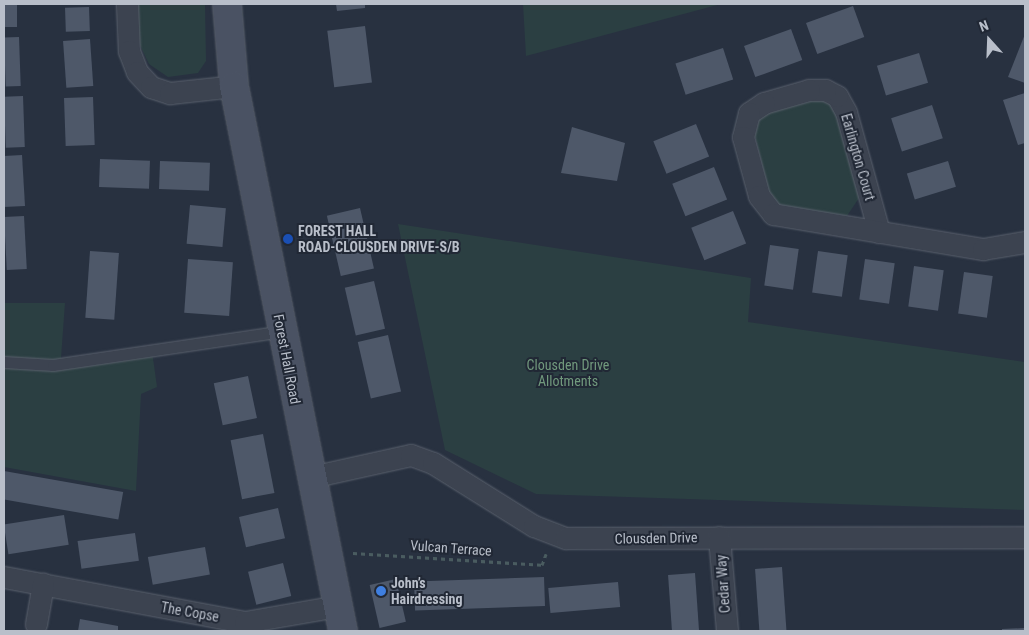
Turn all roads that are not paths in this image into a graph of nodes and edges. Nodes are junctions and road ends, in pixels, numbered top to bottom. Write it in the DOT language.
graph roads {
  1 [pos="127,4"];
  2 [pos="227,4"];
  3 [pos="234,86"];
  4 [pos="879,232"];
  5 [pos="1025,242"];
  6 [pos="282,331"];
  7 [pos="4,362"];
  8 [pos="311,477"];
  9 [pos="719,537"];
  10 [pos="1025,537"];
  11 [pos="4,577"];
  12 [pos="43,584"];
  13 [pos="341,619"];
  14 [pos="36,624"];
  15 [pos="726,631"];
  1 -- 3 [label="street"];
  2 -- 3 [label="main road, Forest Hall Road"];
  3 -- 6 [label="main road, Forest Hall Road"];
  4 -- 4 [label="street, Earlington Court"];
  4 -- 5 [label="street, Earlington Court"];
  6 -- 7 [label="lane"];
  6 -- 8 [label="main road, Forest Hall Road"];
  8 -- 9 [label="street, Clousden Drive"];
  8 -- 13 [label="main road, Forest Hall Road"];
  9 -- 10 [label="street, Clousden Drive"];
  9 -- 15 [label="street, Cedar Way"];
  11 -- 12 [label="street, The Copse"];
  12 -- 13 [label="street, The Copse"];
  12 -- 14 [label="street"];
}
